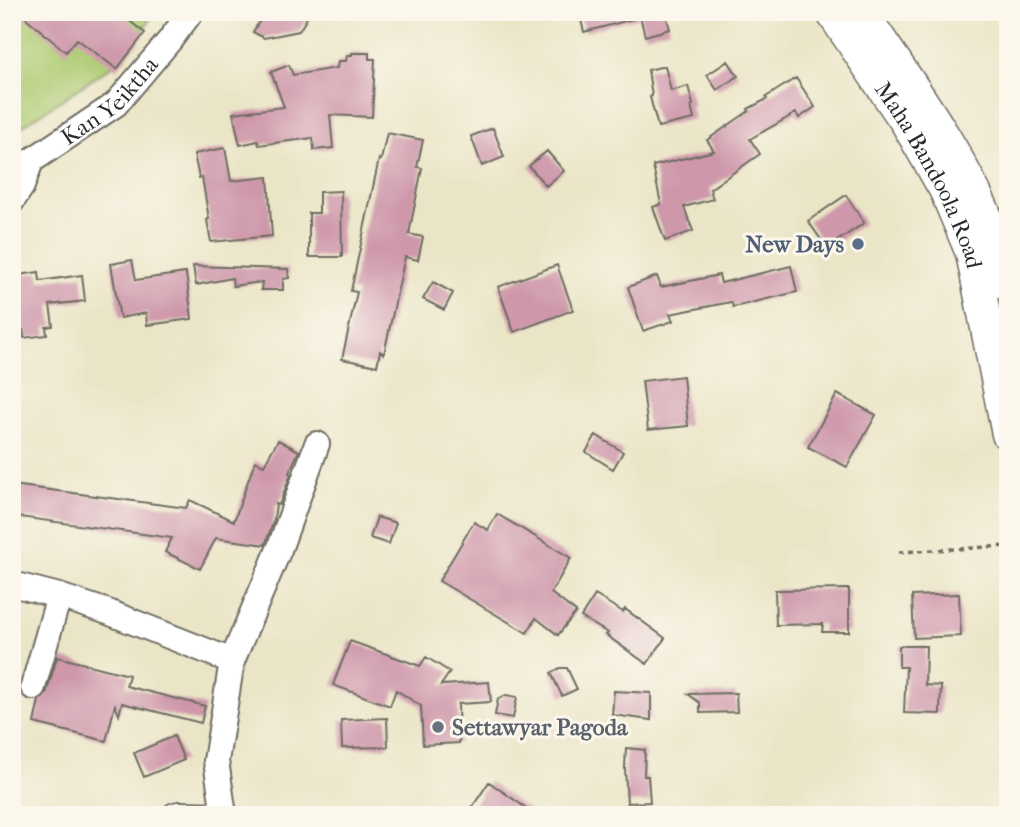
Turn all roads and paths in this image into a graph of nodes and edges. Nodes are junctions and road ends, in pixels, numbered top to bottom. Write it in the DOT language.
graph roads {
  1 [pos="191,12"];
  2 [pos="832,12"];
  3 [pos="861,12"];
  4 [pos="22,166"];
  5 [pos="12,201"];
  6 [pos="992,247"];
  7 [pos="1008,285"];
  8 [pos="1008,434"];
  9 [pos="317,444"];
  10 [pos="1008,546"];
  11 [pos="899,552"];
  12 [pos="12,584"];
  13 [pos="59,596"];
  14 [pos="232,662"];
  15 [pos="33,687"];
  16 [pos="225,814"];
  17 [pos="175,815"];
  1 -- 4 [label="street, Kan Yeiktha"];
  2 -- 6 [label="main road, Maha Bandoola Road"];
  3 -- 6 [label="main road, Maha Bandoola Road"];
  4 -- 5 [label="street"];
  6 -- 7 [label="main road, Maha Bandoola Road"];
  6 -- 8 [label="main road, Maha Bandoola Road"];
  9 -- 14 [label="street"];
  10 -- 11 [label="path"];
  12 -- 13 [label="street"];
  13 -- 14 [label="street"];
  13 -- 15 [label="street"];
  14 -- 16 [label="street"];
  16 -- 17 [label="street"];
}
